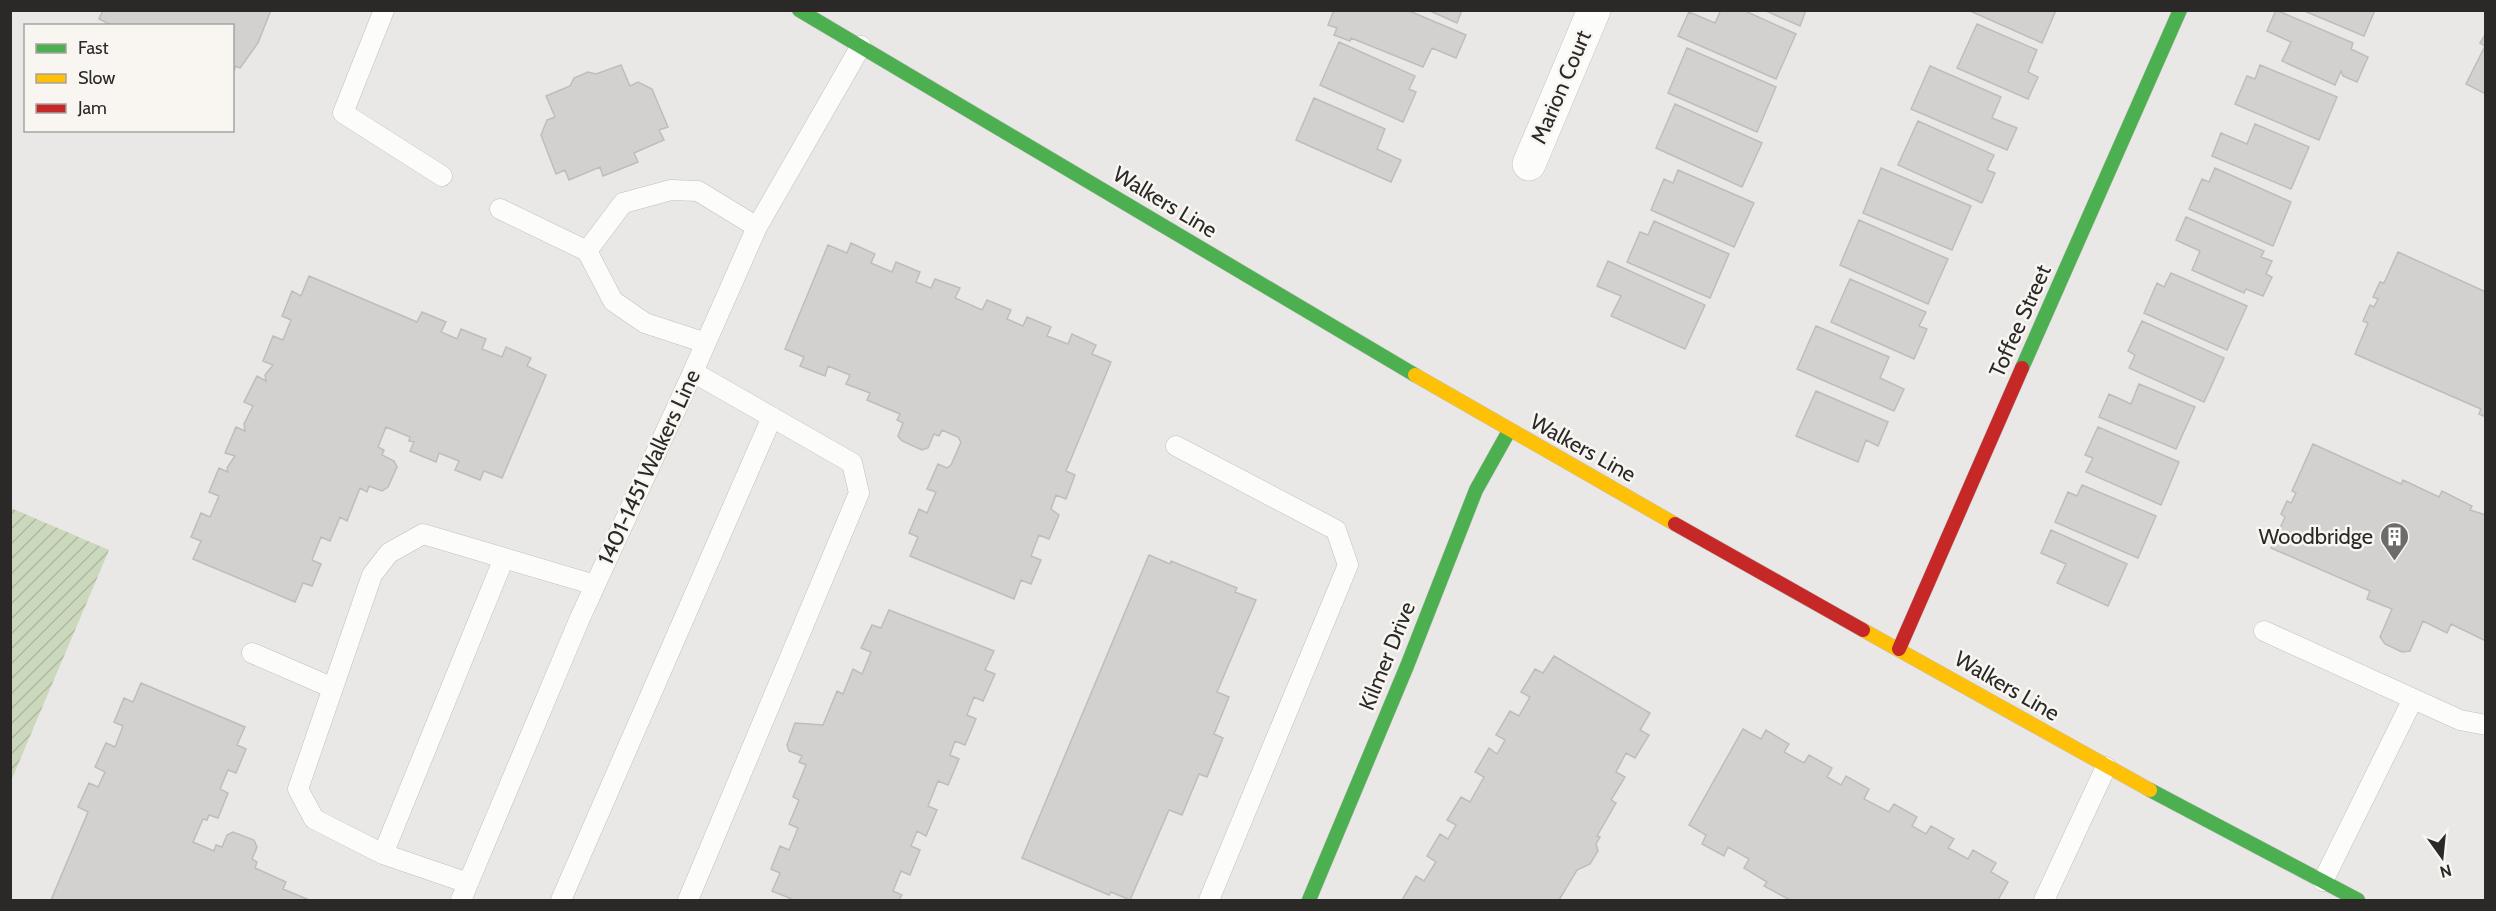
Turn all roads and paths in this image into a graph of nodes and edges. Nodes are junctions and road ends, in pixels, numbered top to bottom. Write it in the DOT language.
graph roads {
  1 [pos="384,10"];
  2 [pos="799,10"];
  3 [pos="1594,10"];
  4 [pos="2180,10"];
  5 [pos="861,46"];
  6 [pos="1529,164"];
  7 [pos="442,176"];
  8 [pos="500,209"];
  9 [pos="757,227"];
  10 [pos="587,251"];
  11 [pos="706,343"];
  12 [pos="693,372"];
  13 [pos="772,417"];
  14 [pos="1509,431"];
  15 [pos="1176,446"];
  16 [pos="504,558"];
  17 [pos="595,585"];
  18 [pos="2264,631"];
  19 [pos="1899,649"];
  20 [pos="252,653"];
  21 [pos="333,688"];
  22 [pos="2414,699"];
  23 [pos="2486,724"];
  24 [pos="2106,767"];
  25 [pos="383,854"];
  26 [pos="2323,881"];
  27 [pos="465,892"];
  28 [pos="561,900"];
  29 [pos="688,900"];
  30 [pos="1209,900"];
  31 [pos="1309,900"];
  32 [pos="2044,900"];
  33 [pos="2358,900"];
  1 -- 7 [label="lane"];
  2 -- 5 [label="main road, Walkers Line"];
  3 -- 6 [label="street, Marion Court"];
  4 -- 19 [label="main road, Toffee Street"];
  5 -- 9 [label="lane, 1401-1451 Walkers Line"];
  5 -- 14 [label="main road, Walkers Line"];
  8 -- 10 [label="lane"];
  9 -- 10 [label="lane"];
  9 -- 11 [label="lane, 1401-1451 Walkers Line"];
  10 -- 11 [label="lane"];
  11 -- 12 [label="lane, 1401-1451 Walkers Line"];
  12 -- 13 [label="lane"];
  12 -- 17 [label="lane, 1401-1451 Walkers Line"];
  13 -- 28 [label="lane"];
  13 -- 29 [label="lane"];
  14 -- 19 [label="main road, Walkers Line"];
  14 -- 31 [label="main road, Kilmer Drive"];
  15 -- 30 [label="lane"];
  16 -- 17 [label="lane"];
  16 -- 21 [label="lane"];
  16 -- 25 [label="lane"];
  17 -- 27 [label="lane, 1401-1451 Walkers Line"];
  18 -- 22 [label="lane"];
  19 -- 24 [label="main road, Walkers Line"];
  20 -- 21 [label="lane"];
  21 -- 25 [label="lane"];
  22 -- 23 [label="lane"];
  22 -- 26 [label="lane"];
  24 -- 26 [label="main road, Walkers Line"];
  24 -- 32 [label="lane"];
  25 -- 27 [label="lane"];
  26 -- 33 [label="main road, Walkers Line"];
}
